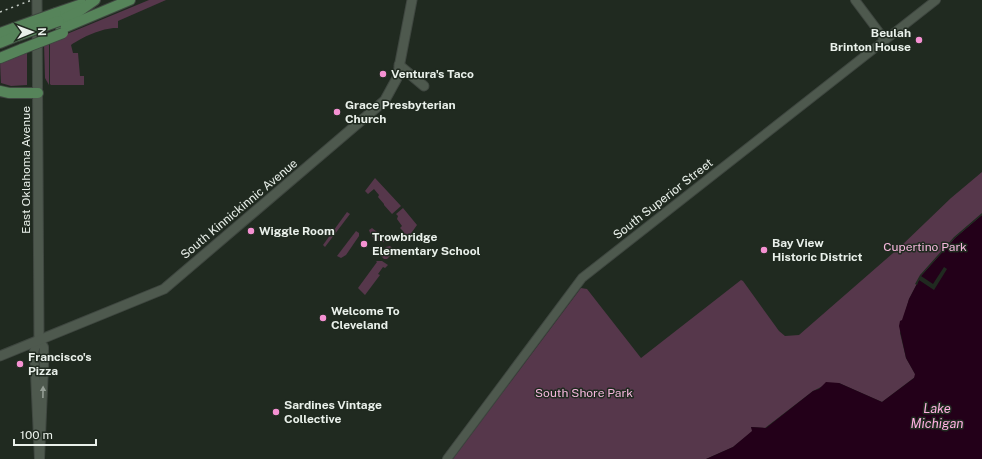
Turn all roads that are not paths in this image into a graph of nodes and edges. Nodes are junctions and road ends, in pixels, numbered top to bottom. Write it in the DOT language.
graph roads {
  1 [pos="38,0"];
  2 [pos="94,0"];
  3 [pos="130,0"];
  4 [pos="412,0"];
  5 [pos="855,0"];
  6 [pos="936,0"];
  7 [pos="60,24"];
  8 [pos="0,33"];
  9 [pos="18,39"];
  10 [pos="885,40"];
  11 [pos="0,43"];
  12 [pos="0,52"];
  13 [pos="0,58"];
  14 [pos="400,65"];
  15 [pos="424,86"];
  16 [pos="0,91"];
  17 [pos="38,93"];
  18 [pos="38,340"];
  19 [pos="0,356"];
  20 [pos="40,459"];
  21 [pos="447,459"];
  1 -- 17 [label="main road, East Oklahoma Avenue"];
  2 -- 7 [label="main road"];
  3 -- 7 [label="main road"];
  4 -- 14 [label="main road, South Kinnickinnic Avenue"];
  5 -- 10 [label="street"];
  6 -- 10 [label="street, South Superior Street"];
  7 -- 9 [label="main road"];
  7 -- 9 [label="main road, bridge"];
  8 -- 9 [label="main road"];
  9 -- 11 [label="main road"];
  9 -- 12 [label="main road"];
  9 -- 13 [label="main road"];
  10 -- 21 [label="street, South Superior Street"];
  14 -- 15 [label="main road"];
  14 -- 18 [label="main road, South Kinnickinnic Avenue"];
  16 -- 17 [label="main road"];
  17 -- 18 [label="main road, East Oklahoma Avenue"];
  18 -- 19 [label="main road, South Kinnickinnic Avenue"];
  18 -- 20 [label="street, East Oklahoma Avenue"];
}
